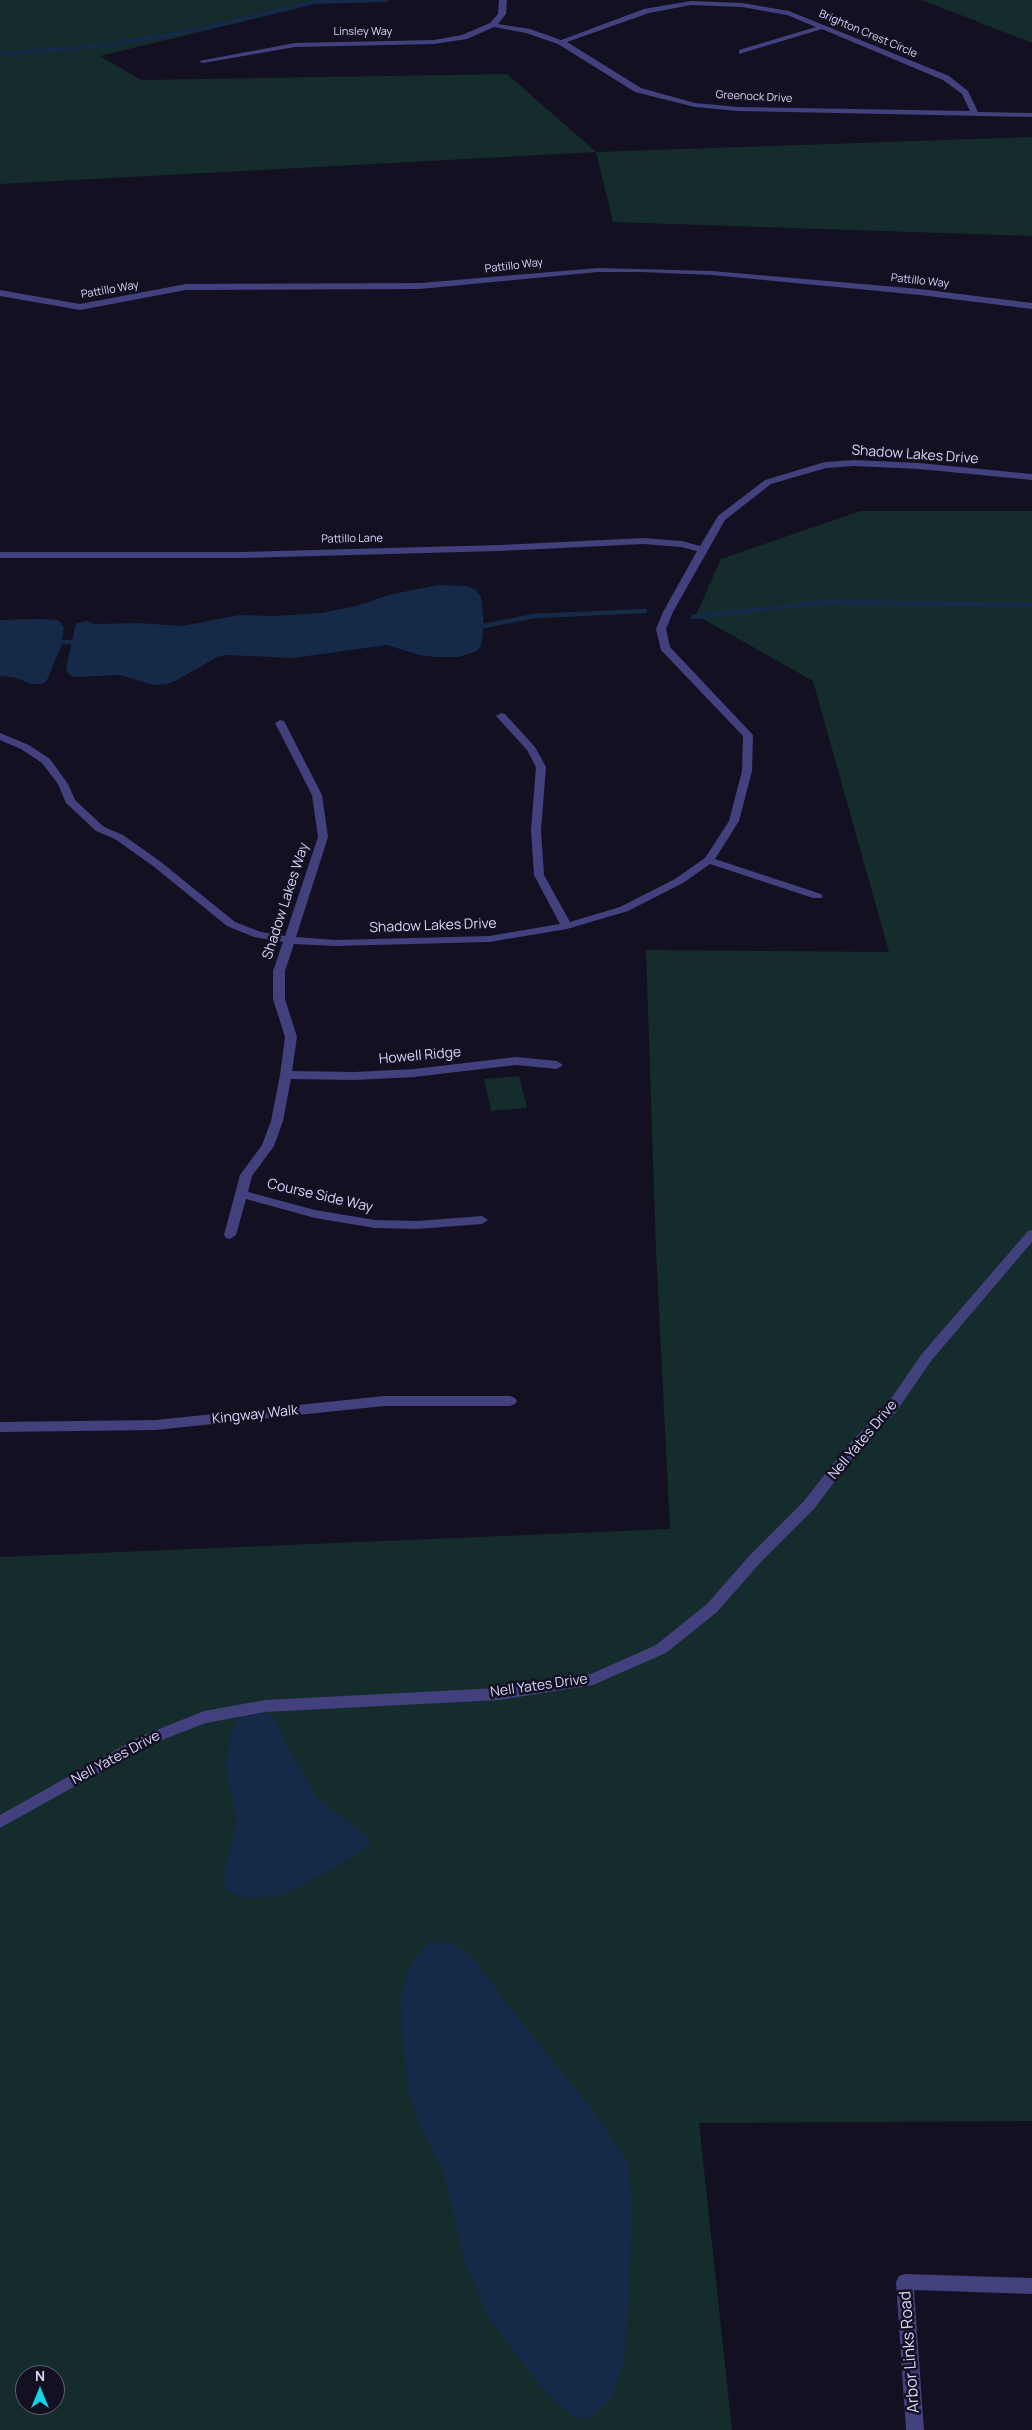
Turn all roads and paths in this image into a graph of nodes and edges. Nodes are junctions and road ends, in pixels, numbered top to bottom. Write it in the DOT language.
graph roads {
  1 [pos="504,0"];
  2 [pos="493,25"];
  3 [pos="822,27"];
  4 [pos="561,42"];
  5 [pos="742,52"];
  6 [pos="203,61"];
  7 [pos="975,114"];
  8 [pos="1032,115"];
  9 [pos="0,293"];
  10 [pos="1032,306"];
  11 [pos="1032,477"];
  12 [pos="703,550"];
  13 [pos="0,555"];
  14 [pos="501,716"];
  15 [pos="280,723"];
  16 [pos="0,736"];
  17 [pos="709,860"];
  18 [pos="817,896"];
  19 [pos="567,926"];
  20 [pos="289,940"];
  21 [pos="557,1065"];
  22 [pos="286,1075"];
  23 [pos="241,1194"];
  24 [pos="482,1220"];
  25 [pos="1032,1234"];
  26 [pos="230,1235"];
  27 [pos="510,1401"];
  28 [pos="0,1426"];
  29 [pos="0,1822"];
  30 [pos="1032,2286"];
  31 [pos="915,2430"];
  1 -- 2 [label="street"];
  2 -- 4 [label="street, Greenock Drive"];
  2 -- 6 [label="street, Linsley Way"];
  3 -- 4 [label="street, Brighton Crest Circle"];
  3 -- 5 [label="street"];
  3 -- 7 [label="street, Brighton Crest Circle"];
  4 -- 7 [label="street, Greenock Drive"];
  7 -- 8 [label="street, Greenock Drive"];
  9 -- 10 [label="street, Pattillo Way"];
  11 -- 12 [label="street, Shadow Lakes Drive"];
  12 -- 13 [label="street, Pattillo Lane"];
  12 -- 17 [label="street, Shadow Lakes Drive"];
  14 -- 19 [label="street"];
  15 -- 20 [label="street, Shadow Lakes Way"];
  16 -- 20 [label="street, Shadow Lakes Drive"];
  17 -- 18 [label="street"];
  17 -- 19 [label="street, Shadow Lakes Drive"];
  19 -- 20 [label="street, Shadow Lakes Drive"];
  20 -- 22 [label="street, Shadow Lakes Way"];
  21 -- 22 [label="street, Howell Ridge"];
  22 -- 23 [label="street, Shadow Lakes Way"];
  23 -- 24 [label="street, Course Side Way"];
  23 -- 26 [label="street, Shadow Lakes Way"];
  25 -- 29 [label="street, Nell Yates Drive"];
  27 -- 28 [label="street, Kingway Walk"];
  30 -- 31 [label="street, Arbor Links Road"];
}
